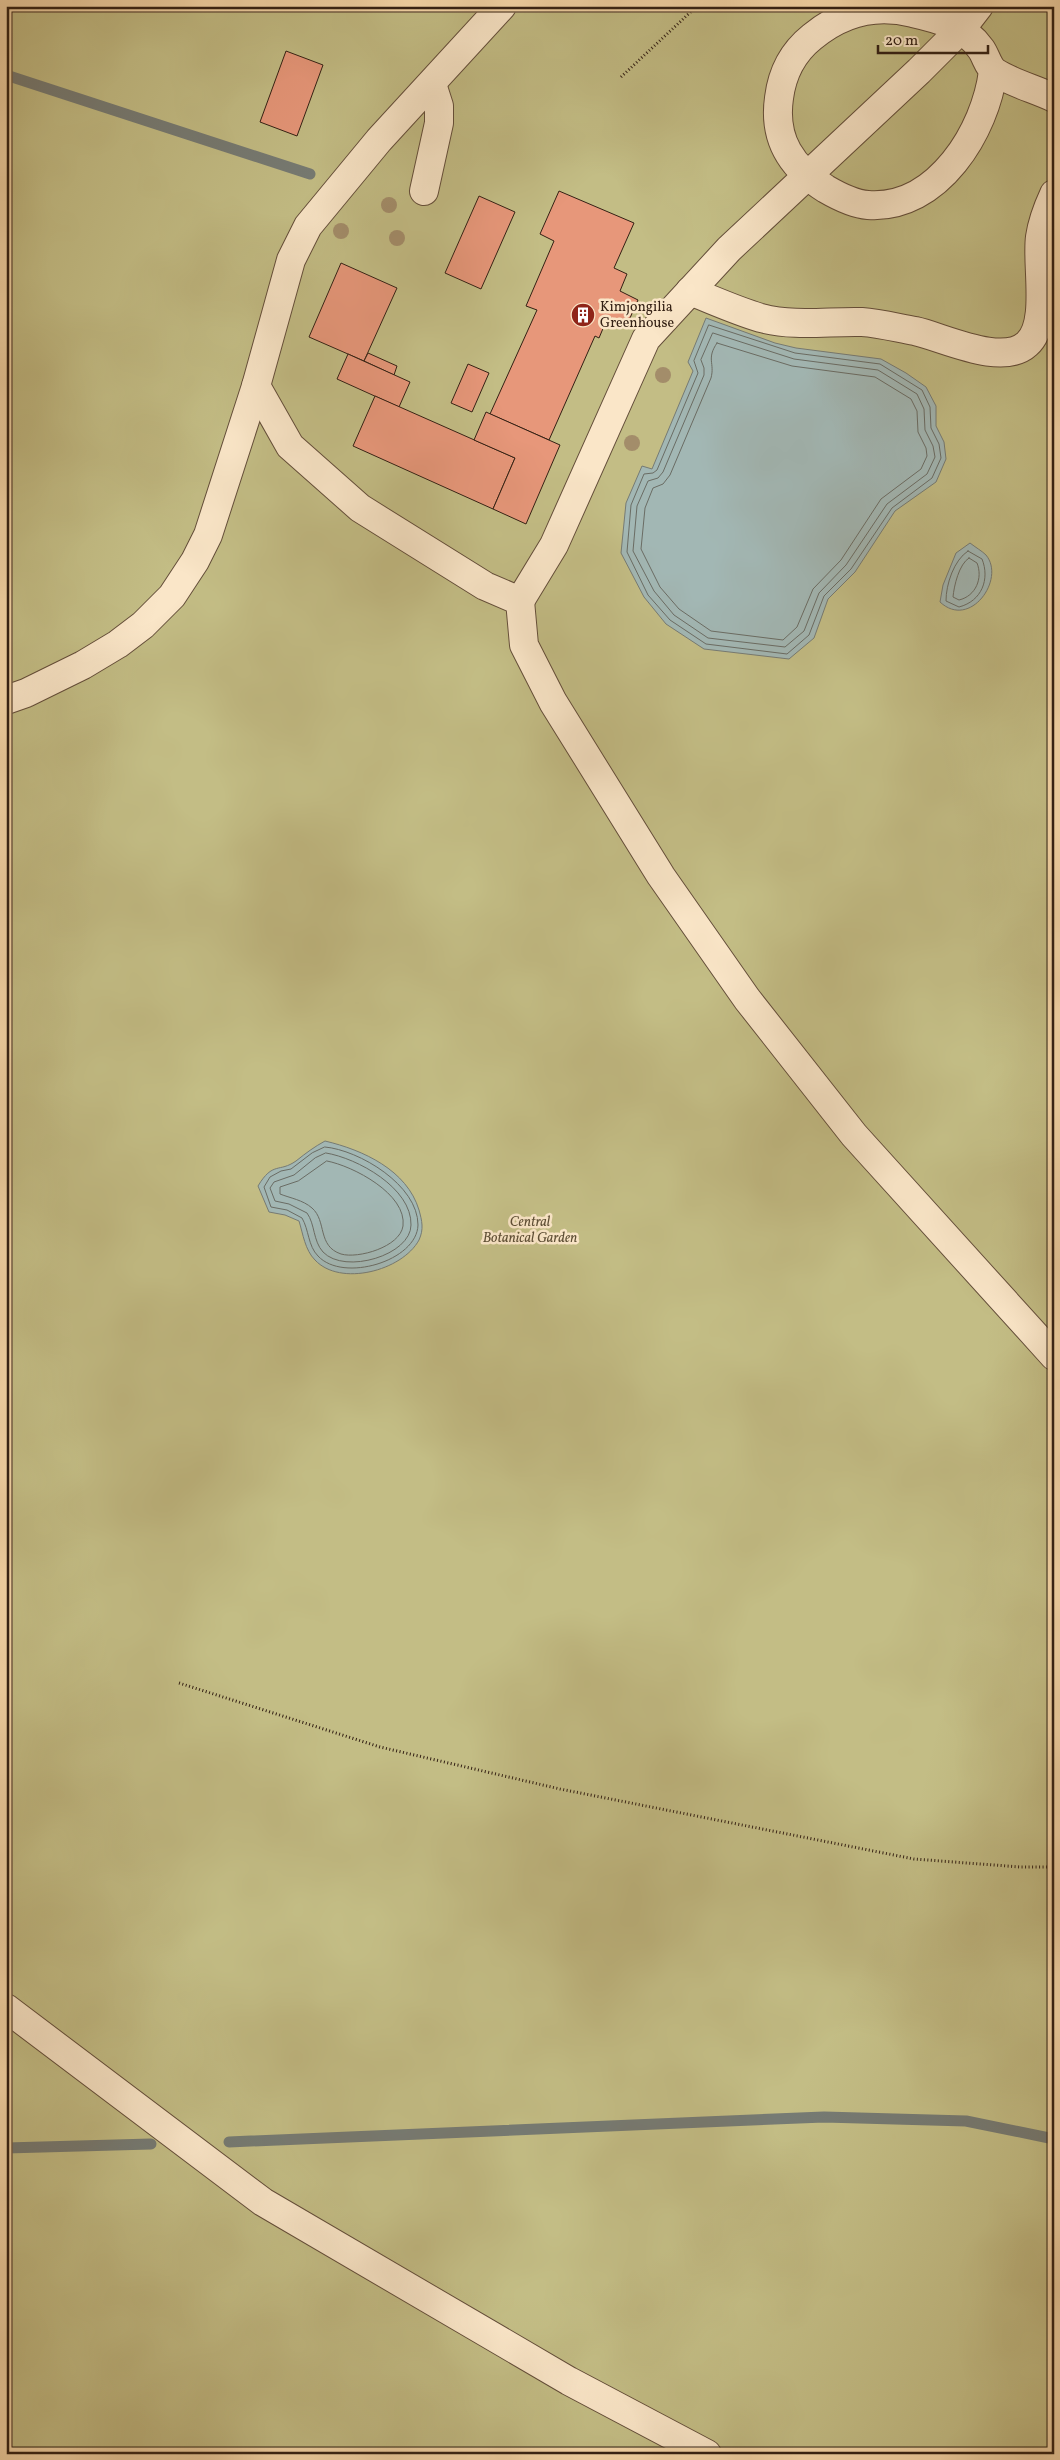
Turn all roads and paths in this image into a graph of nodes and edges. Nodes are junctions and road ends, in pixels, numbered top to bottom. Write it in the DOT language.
graph roads {
  1 [pos="502,6"];
  2 [pos="697,6"];
  3 [pos="979,6"];
  4 [pos="962,28"];
  5 [pos="993,71"];
  6 [pos="621,77"];
  7 [pos="432,84"];
  8 [pos="1054,98"];
  9 [pos="806,176"];
  10 [pos="424,191"];
  11 [pos="1054,194"];
  12 [pos="690,291"];
  13 [pos="256,386"];
  14 [pos="520,601"];
  15 [pos="6,700"];
  16 [pos="1054,1356"];
  17 [pos="179,1683"];
  18 [pos="1054,1866"];
  19 [pos="6,2008"];
  20 [pos="707,2454"];
  1 -- 7 [label="street"];
  2 -- 6 [label="path"];
  3 -- 4 [label="street"];
  4 -- 5 [label="street"];
  4 -- 9 [label="street"];
  4 -- 9 [label="street"];
  5 -- 8 [label="street"];
  5 -- 9 [label="street"];
  7 -- 10 [label="street"];
  7 -- 13 [label="street"];
  9 -- 12 [label="street"];
  11 -- 12 [label="street"];
  12 -- 14 [label="street"];
  13 -- 14 [label="street"];
  13 -- 15 [label="street"];
  14 -- 16 [label="street"];
  17 -- 18 [label="path"];
  19 -- 20 [label="street"];
}
